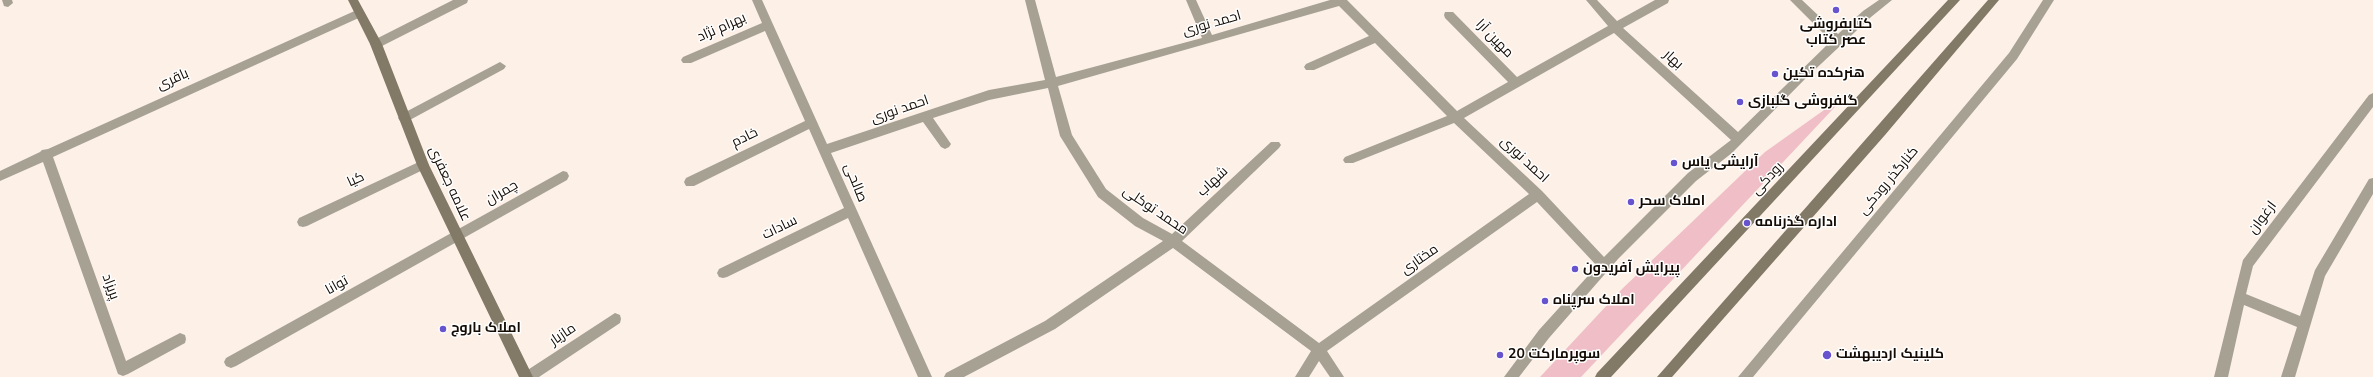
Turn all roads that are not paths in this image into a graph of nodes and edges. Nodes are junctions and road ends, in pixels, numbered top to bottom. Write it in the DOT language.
graph roads {
  1 [pos="353,0"];
  2 [pos="463,0"];
  3 [pos="1030,0"];
  4 [pos="1191,0"];
  5 [pos="1591,0"];
  6 [pos="1664,0"];
  7 [pos="1795,0"];
  8 [pos="1887,0"];
  9 [pos="1955,0"];
  10 [pos="1994,0"];
  11 [pos="2048,0"];
  12 [pos="759,1"];
  13 [pos="359,13"];
  14 [pos="1449,15"];
  15 [pos="768,24"];
  16 [pos="1616,28"];
  17 [pos="1377,37"];
  18 [pos="1209,40"];
  19 [pos="1838,41"];
  20 [pos="376,44"];
  21 [pos="687,60"];
  22 [pos="500,66"];
  23 [pos="1310,67"];
  24 [pos="1052,83"];
  25 [pos="1517,84"];
  26 [pos="2373,98"];
  27 [pos="926,117"];
  28 [pos="1456,117"];
  29 [pos="404,118"];
  30 [pos="813,122"];
  31 [pos="1738,139"];
  32 [pos="945,144"];
  33 [pos="1275,145"];
  34 [pos="826,150"];
  35 [pos="46,153"];
  36 [pos="1348,160"];
  37 [pos="422,166"];
  38 [pos="0,176"];
  39 [pos="563,176"];
  40 [pos="690,182"];
  41 [pos="2373,183"];
  42 [pos="1538,194"];
  43 [pos="850,210"];
  44 [pos="303,222"];
  45 [pos="457,236"];
  46 [pos="1173,241"];
  47 [pos="1605,266"];
  48 [pos="723,273"];
  49 [pos="2240,297"];
  50 [pos="615,319"];
  51 [pos="2304,324"];
  52 [pos="180,339"];
  53 [pos="1319,350"];
  54 [pos="231,362"];
  55 [pos="527,377"];
  56 [pos="925,377"];
  57 [pos="951,377"];
  58 [pos="1302,377"];
  59 [pos="1337,377"];
  60 [pos="1511,377"];
  61 [pos="1602,377"];
  62 [pos="1664,377"];
  63 [pos="1745,377"];
  64 [pos="2221,377"];
  65 [pos="2288,377"];
  1 -- 13 [label="main road, علامه جعفری"];
  2 -- 20 [label="street"];
  3 -- 24 [label="street, محمد توکلی"];
  4 -- 18 [label="street"];
  5 -- 16 [label="street, بهار"];
  6 -- 16 [label="street"];
  7 -- 19 [label="street"];
  8 -- 19 [label="street"];
  9 -- 61 [label="main road, رودکی"];
  10 -- 62 [label="main road"];
  11 -- 63 [label="street, کنارگذر رودکی"];
  12 -- 15 [label="street, صالحی"];
  13 -- 20 [label="main road, علامه جعفری"];
  13 -- 35 [label="street, باقری"];
  14 -- 25 [label="street, مهین آرا"];
  15 -- 21 [label="street, بهرام نژاد"];
  15 -- 30 [label="street, صالحی"];
  16 -- 25 [label="street"];
  16 -- 31 [label="street, بهار"];
  17 -- 18 [label="street, احمد نوری"];
  17 -- 23 [label="street"];
  17 -- 28 [label="street, احمد نوری"];
  18 -- 24 [label="street, احمد نوری"];
  19 -- 31 [label="street"];
  20 -- 29 [label="main road, علامه جعفری"];
  22 -- 29 [label="street"];
  24 -- 27 [label="street, احمد نوری"];
  24 -- 46 [label="street, محمد توکلی"];
  25 -- 28 [label="street"];
  26 -- 49 [label="street, ارغوان"];
  27 -- 32 [label="street"];
  27 -- 34 [label="street, احمد نوری"];
  28 -- 36 [label="street"];
  28 -- 42 [label="street, احمد نوری"];
  29 -- 37 [label="main road, علامه جعفری"];
  30 -- 34 [label="street, صالحی"];
  30 -- 40 [label="street, خادم"];
  31 -- 47 [label="street"];
  33 -- 46 [label="street, شهاب"];
  34 -- 43 [label="street, صالحی"];
  35 -- 38 [label="street, باقری"];
  35 -- 52 [label="street, پریزاد"];
  37 -- 44 [label="street, کیا"];
  37 -- 45 [label="main road, علامه جعفری"];
  39 -- 45 [label="street, چمران"];
  41 -- 51 [label="street"];
  42 -- 47 [label="street, احمد نوری"];
  42 -- 53 [label="street, مختاری"];
  43 -- 48 [label="street, سادات"];
  43 -- 56 [label="street, صالحی"];
  45 -- 54 [label="street, توانا"];
  45 -- 55 [label="main road, علامه جعفری"];
  46 -- 53 [label="street, محمد توکلی"];
  46 -- 57 [label="street, شهاب"];
  47 -- 60 [label="street"];
  49 -- 51 [label="street"];
  49 -- 64 [label="street, ارغوان"];
  50 -- 55 [label="street, مازیار"];
  51 -- 65 [label="street"];
  53 -- 58 [label="street"];
  53 -- 59 [label="street, محمد توکلی"];
}
